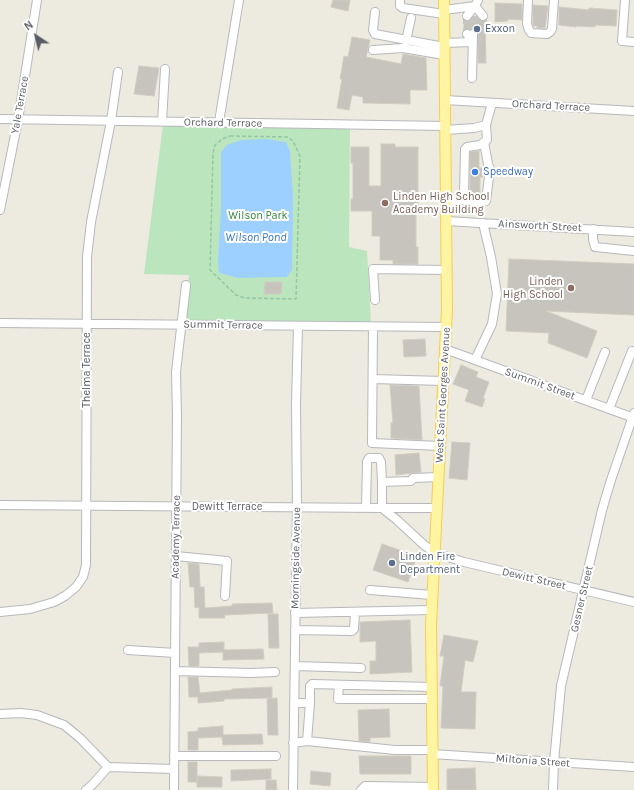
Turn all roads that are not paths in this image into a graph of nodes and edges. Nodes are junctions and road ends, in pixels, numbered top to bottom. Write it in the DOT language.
graph roads {
  1 [pos="37,0"];
  2 [pos="239,0"];
  3 [pos="400,0"];
  4 [pos="528,0"];
  5 [pos="554,0"];
  6 [pos="625,0"];
  7 [pos="477,3"];
  8 [pos="444,8"];
  9 [pos="375,12"];
  10 [pos="470,16"];
  11 [pos="483,16"];
  12 [pos="411,18"];
  13 [pos="406,41"];
  14 [pos="634,42"];
  15 [pos="444,48"];
  16 [pos="373,50"];
  17 [pos="165,69"];
  18 [pos="118,72"];
  19 [pos="472,78"];
  20 [pos="445,100"];
  21 [pos="492,103"];
  22 [pos="634,111"];
  23 [pos="0,119"];
  24 [pos="18,120"];
  25 [pos="111,121"];
  26 [pos="162,122"];
  27 [pos="219,122"];
  28 [pos="486,125"];
  29 [pos="445,128"];
  30 [pos="484,142"];
  31 [pos="462,200"];
  32 [pos="446,205"];
  33 [pos="0,210"];
  34 [pos="446,221"];
  35 [pos="483,223"];
  36 [pos="593,230"];
  37 [pos="634,232"];
  38 [pos="634,251"];
  39 [pos="447,270"];
  40 [pos="186,285"];
  41 [pos="375,300"];
  42 [pos="0,323"];
  43 [pos="87,324"];
  44 [pos="182,325"];
  45 [pos="298,326"];
  46 [pos="373,327"];
  47 [pos="446,327"];
  48 [pos="445,349"];
  49 [pos="632,351"];
  50 [pos="605,352"];
  51 [pos="475,360"];
  52 [pos="373,380"];
  53 [pos="444,381"];
  54 [pos="586,400"];
  55 [pos="609,409"];
  56 [pos="633,416"];
  57 [pos="440,446"];
  58 [pos="438,477"];
  59 [pos="382,482"];
  60 [pos="0,505"];
  61 [pos="87,506"];
  62 [pos="177,506"];
  63 [pos="297,507"];
  64 [pos="366,508"];
  65 [pos="382,508"];
  66 [pos="437,508"];
  67 [pos="435,553"];
  68 [pos="176,556"];
  69 [pos="370,590"];
  70 [pos="584,590"];
  71 [pos="432,595"];
  72 [pos="225,596"];
  73 [pos="634,602"];
  74 [pos="432,610"];
  75 [pos="0,612"];
  76 [pos="355,612"];
  77 [pos="295,613"];
  78 [pos="295,630"];
  79 [pos="128,650"];
  80 [pos="175,653"];
  81 [pos="295,666"];
  82 [pos="361,668"];
  83 [pos="175,671"];
  84 [pos="275,672"];
  85 [pos="339,685"];
  86 [pos="431,687"];
  87 [pos="432,699"];
  88 [pos="294,703"];
  89 [pos="310,703"];
  90 [pos="0,714"];
  91 [pos="308,741"];
  92 [pos="293,743"];
  93 [pos="432,752"];
  94 [pos="174,756"];
  95 [pos="276,756"];
  96 [pos="554,762"];
  97 [pos="108,767"];
  98 [pos="634,767"];
  99 [pos="174,769"];
  100 [pos="404,788"];
  101 [pos="433,789"];
  102 [pos="86,790"];
  103 [pos="174,790"];
  104 [pos="293,790"];
  105 [pos="361,790"];
  106 [pos="553,790"];
  1 -- 24 [label="street, Yale Terrace"];
  2 -- 27 [label="street"];
  3 -- 8 [label="street"];
  4 -- 5 [label="street"];
  6 -- 14 [label="street"];
  7 -- 8 [label="street"];
  7 -- 10 [label="street"];
  7 -- 11 [label="street"];
  8 -- 15 [label="main road, West Saint Georges Avenue"];
  9 -- 13 [label="street"];
  12 -- 13 [label="street"];
  13 -- 15 [label="street"];
  15 -- 16 [label="street"];
  15 -- 19 [label="street"];
  15 -- 20 [label="main road, West Saint Georges Avenue"];
  17 -- 26 [label="street"];
  18 -- 25 [label="street, Thelma Terrace"];
  20 -- 21 [label="street, Orchard Terrace"];
  20 -- 29 [label="main road, West Saint Georges Avenue"];
  21 -- 22 [label="street, Orchard Terrace"];
  21 -- 28 [label="street"];
  23 -- 24 [label="street, Orchard Terrace"];
  24 -- 25 [label="street, Orchard Terrace"];
  24 -- 33 [label="street, Yale Terrace"];
  25 -- 26 [label="street, Orchard Terrace"];
  25 -- 43 [label="street, Thelma Terrace"];
  26 -- 27 [label="street, Orchard Terrace"];
  27 -- 29 [label="street, Orchard Terrace"];
  28 -- 29 [label="street, Orchard Terrace"];
  28 -- 30 [label="street"];
  29 -- 32 [label="main road, West Saint Georges Avenue"];
  30 -- 31 [label="street"];
  30 -- 31 [label="street"];
  31 -- 32 [label="street"];
  32 -- 34 [label="main road, West Saint Georges Avenue"];
  34 -- 35 [label="street, Ainsworth Street"];
  34 -- 39 [label="main road, West Saint Georges Avenue"];
  35 -- 36 [label="street, Ainsworth Street"];
  35 -- 51 [label="street"];
  36 -- 37 [label="street, Ainsworth Street"];
  36 -- 38 [label="street"];
  39 -- 41 [label="street"];
  39 -- 47 [label="main road, West Saint Georges Avenue"];
  40 -- 44 [label="street, Academy Terrace"];
  42 -- 43 [label="street, Summit Terrace"];
  43 -- 44 [label="street, Summit Terrace"];
  43 -- 61 [label="street, Thelma Terrace"];
  44 -- 45 [label="street, Summit Terrace"];
  44 -- 62 [label="street, Academy Terrace"];
  45 -- 46 [label="street, Summit Terrace"];
  45 -- 63 [label="street, Morningside Avenue"];
  46 -- 47 [label="street, Summit Terrace"];
  46 -- 52 [label="street"];
  47 -- 48 [label="main road, West Saint Georges Avenue"];
  48 -- 51 [label="street, Summit Street"];
  48 -- 53 [label="main road, West Saint Georges Avenue"];
  49 -- 55 [label="street"];
  50 -- 54 [label="street"];
  51 -- 54 [label="street, Summit Street"];
  52 -- 53 [label="street"];
  52 -- 57 [label="street"];
  53 -- 57 [label="main road, West Saint Georges Avenue"];
  54 -- 55 [label="street, Summit Street"];
  55 -- 56 [label="street, Summit Street"];
  56 -- 70 [label="street, Gesner Street"];
  57 -- 58 [label="main road, West Saint Georges Avenue"];
  58 -- 59 [label="street"];
  58 -- 66 [label="main road, West Saint Georges Avenue"];
  59 -- 64 [label="street"];
  59 -- 65 [label="street"];
  60 -- 61 [label="street, Dewitt Terrace"];
  61 -- 62 [label="street, Dewitt Terrace"];
  61 -- 75 [label="street, Thelma Terrace"];
  62 -- 63 [label="street, Dewitt Terrace"];
  62 -- 68 [label="street, Academy Terrace"];
  63 -- 64 [label="street, Dewitt Terrace"];
  63 -- 77 [label="street, Morningside Avenue"];
  64 -- 65 [label="street, Dewitt Terrace"];
  65 -- 66 [label="street, Dewitt Terrace"];
  65 -- 67 [label="street"];
  66 -- 67 [label="main road, West Saint Georges Avenue"];
  67 -- 70 [label="street, Dewitt Street"];
  67 -- 71 [label="main road, West Saint Georges Avenue"];
  68 -- 72 [label="street"];
  68 -- 80 [label="street, Academy Terrace"];
  69 -- 71 [label="street"];
  70 -- 73 [label="street, Dewitt Street"];
  70 -- 96 [label="street, Gesner Street"];
  71 -- 74 [label="main road, West Saint Georges Avenue"];
  74 -- 76 [label="street"];
  74 -- 86 [label="main road, West Saint Georges Avenue"];
  76 -- 77 [label="street"];
  76 -- 78 [label="street"];
  77 -- 78 [label="street, Morningside Avenue"];
  78 -- 81 [label="street, Morningside Avenue"];
  79 -- 80 [label="street"];
  80 -- 83 [label="street, Academy Terrace"];
  81 -- 82 [label="street"];
  81 -- 88 [label="street, Morningside Avenue"];
  83 -- 84 [label="street"];
  83 -- 94 [label="street, Academy Terrace"];
  85 -- 86 [label="street"];
  85 -- 87 [label="street"];
  85 -- 89 [label="street"];
  86 -- 87 [label="main road, West Saint Georges Avenue"];
  87 -- 93 [label="main road, West Saint Georges Avenue"];
  88 -- 89 [label="street"];
  88 -- 92 [label="street, Morningside Avenue"];
  89 -- 91 [label="street"];
  90 -- 97 [label="street"];
  91 -- 92 [label="street, Miltonia Street"];
  91 -- 93 [label="street, Miltonia Street"];
  92 -- 104 [label="street, Morningside Avenue"];
  93 -- 96 [label="street, Miltonia Street"];
  93 -- 101 [label="main road, West Saint Georges Avenue"];
  94 -- 95 [label="street"];
  94 -- 99 [label="street, Academy Terrace"];
  96 -- 98 [label="street, Miltonia Street"];
  96 -- 106 [label="street, Gesner Street"];
  97 -- 99 [label="street"];
  97 -- 102 [label="street"];
  99 -- 103 [label="street, Academy Terrace"];
  100 -- 101 [label="street"];
  100 -- 105 [label="street"];
}
